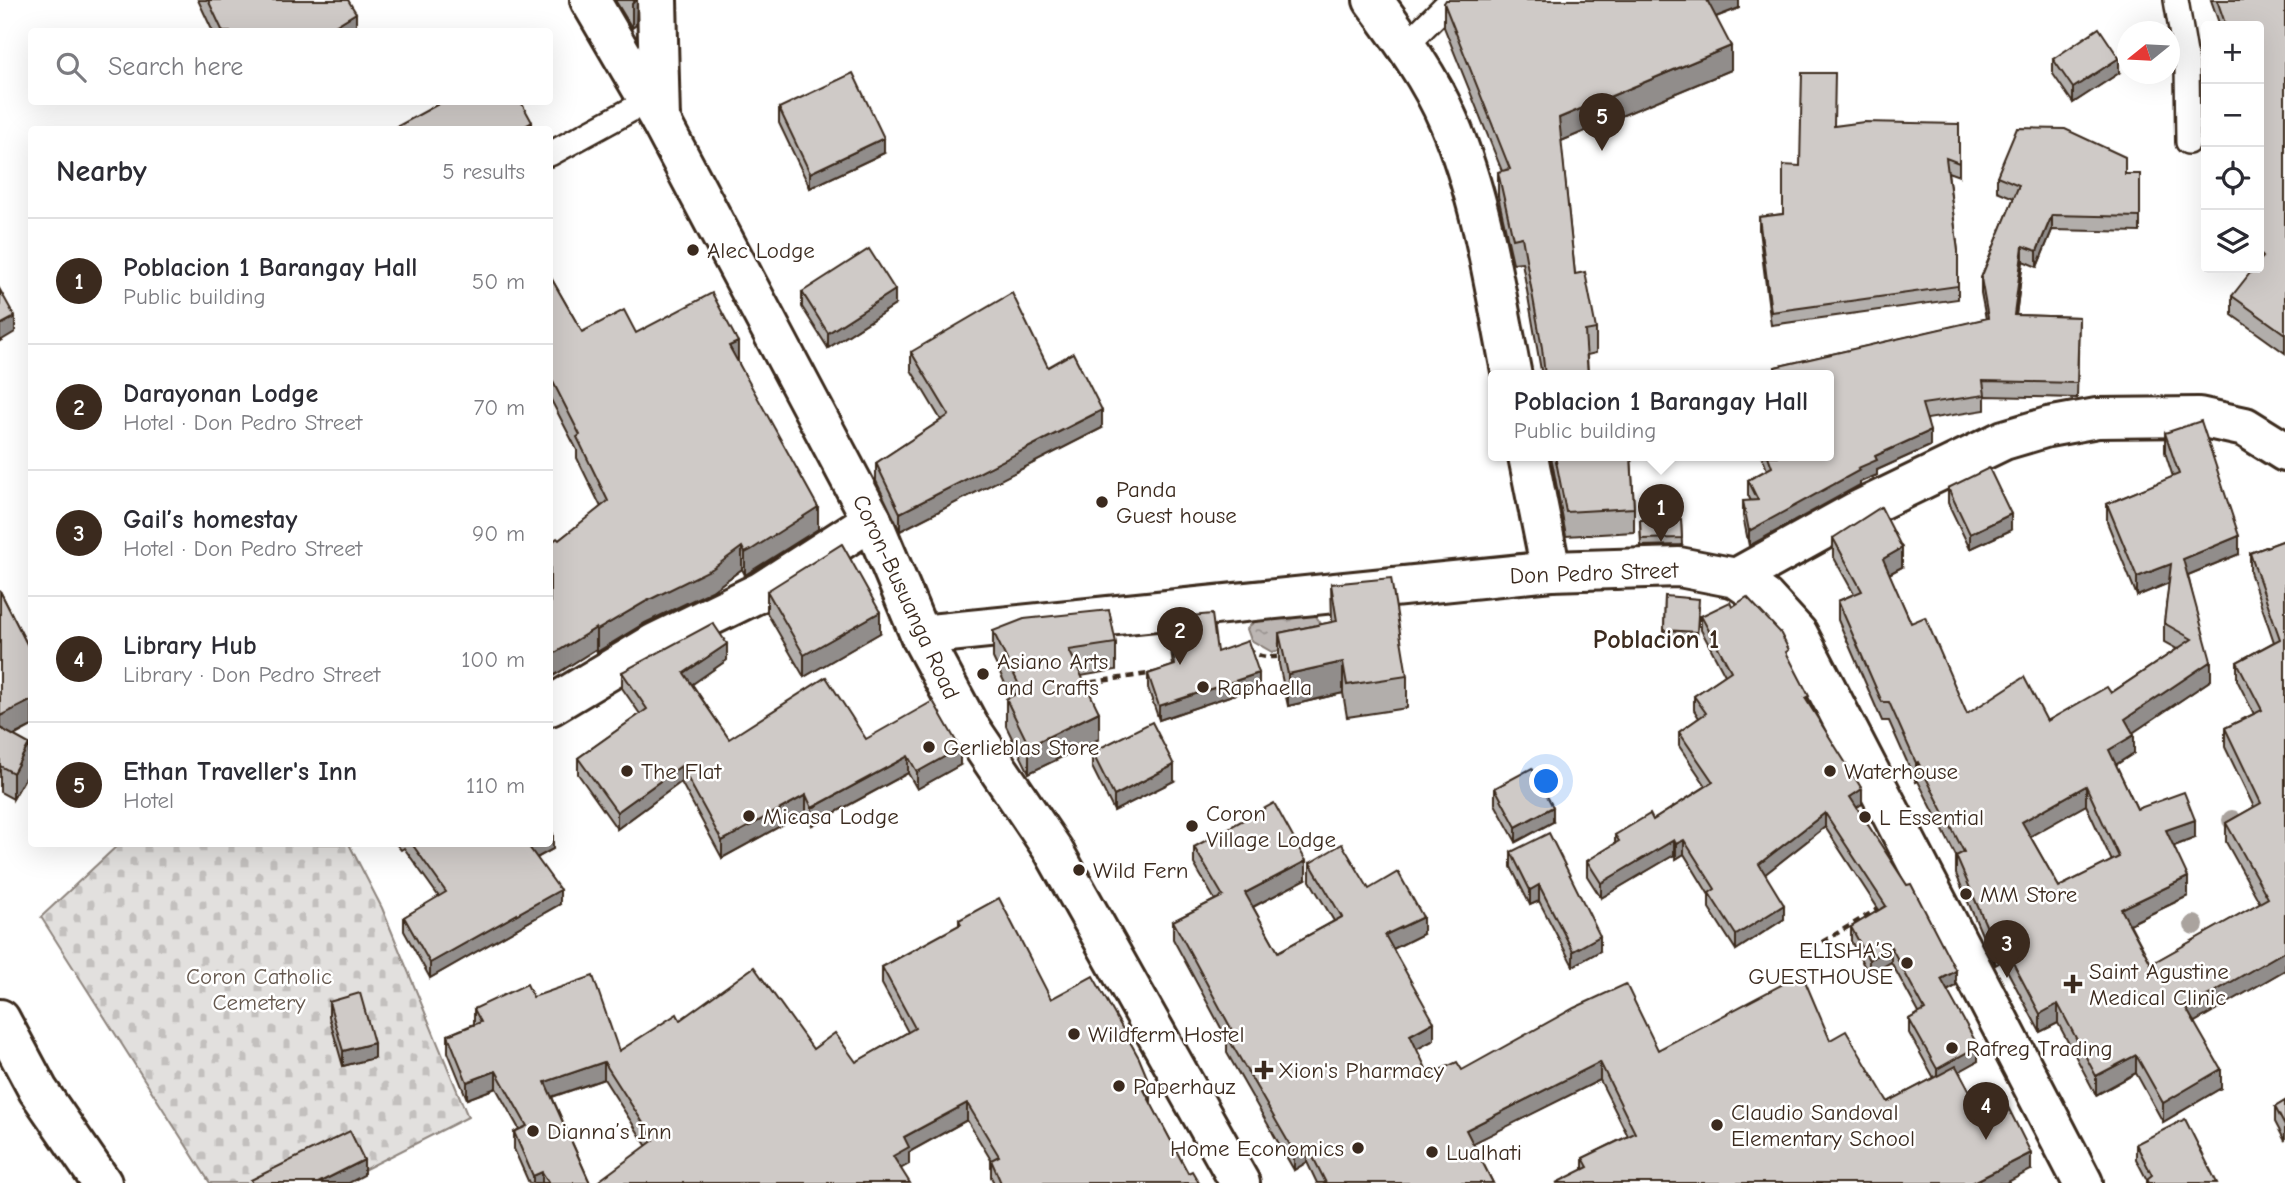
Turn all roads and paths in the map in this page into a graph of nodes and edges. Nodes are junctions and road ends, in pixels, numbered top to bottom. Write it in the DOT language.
graph roads {
  1 [pos="590,0"];
  2 [pos="657,0"];
  3 [pos="1373,0"];
  4 [pos="1451,0"];
  5 [pos="2176,0"];
  6 [pos="1406,45"];
  7 [pos="654,110"];
  8 [pos="2188,142"];
  9 [pos="553,153"];
  10 [pos="1511,370"];
  11 [pos="2285,452"];
  12 [pos="1529,461"];
  13 [pos="872,520"];
  14 [pos="1551,571"];
  15 [pos="1736,578"];
  16 [pos="920,635"];
  17 [pos="1243,645"];
  18 [pos="1292,655"];
  19 [pos="1164,671"];
  20 [pos="1075,685"];
  21 [pos="553,704"];
  22 [pos="1926,879"];
  23 [pos="1802,954"];
  24 [pos="0,1019"];
  25 [pos="102,1183"];
  26 [pos="1240,1183"];
  27 [pos="2083,1183"];
  1 -- 7 [label="street, Coron-Busuanga Road"];
  2 -- 7 [label="street"];
  3 -- 6 [label="street"];
  4 -- 6 [label="lane"];
  5 -- 8 [label="lane"];
  6 -- 10 [label="street"];
  7 -- 9 [label="lane"];
  7 -- 13 [label="street, Coron-Busuanga Road"];
  11 -- 15 [label="street"];
  12 -- 14 [label="street"];
  13 -- 16 [label="street, Coron-Busuanga Road"];
  13 -- 21 [label="street"];
  14 -- 15 [label="street, Don Pedro Street"];
  14 -- 16 [label="street, Don Pedro Street"];
  15 -- 22 [label="street, Don Pedro Street"];
  16 -- 26 [label="street, Coron-Busuanga Road"];
  17 -- 18 [label="path"];
  19 -- 20 [label="path"];
  22 -- 23 [label="path"];
  22 -- 27 [label="street, Don Pedro Street"];
  24 -- 25 [label="street"];
}
